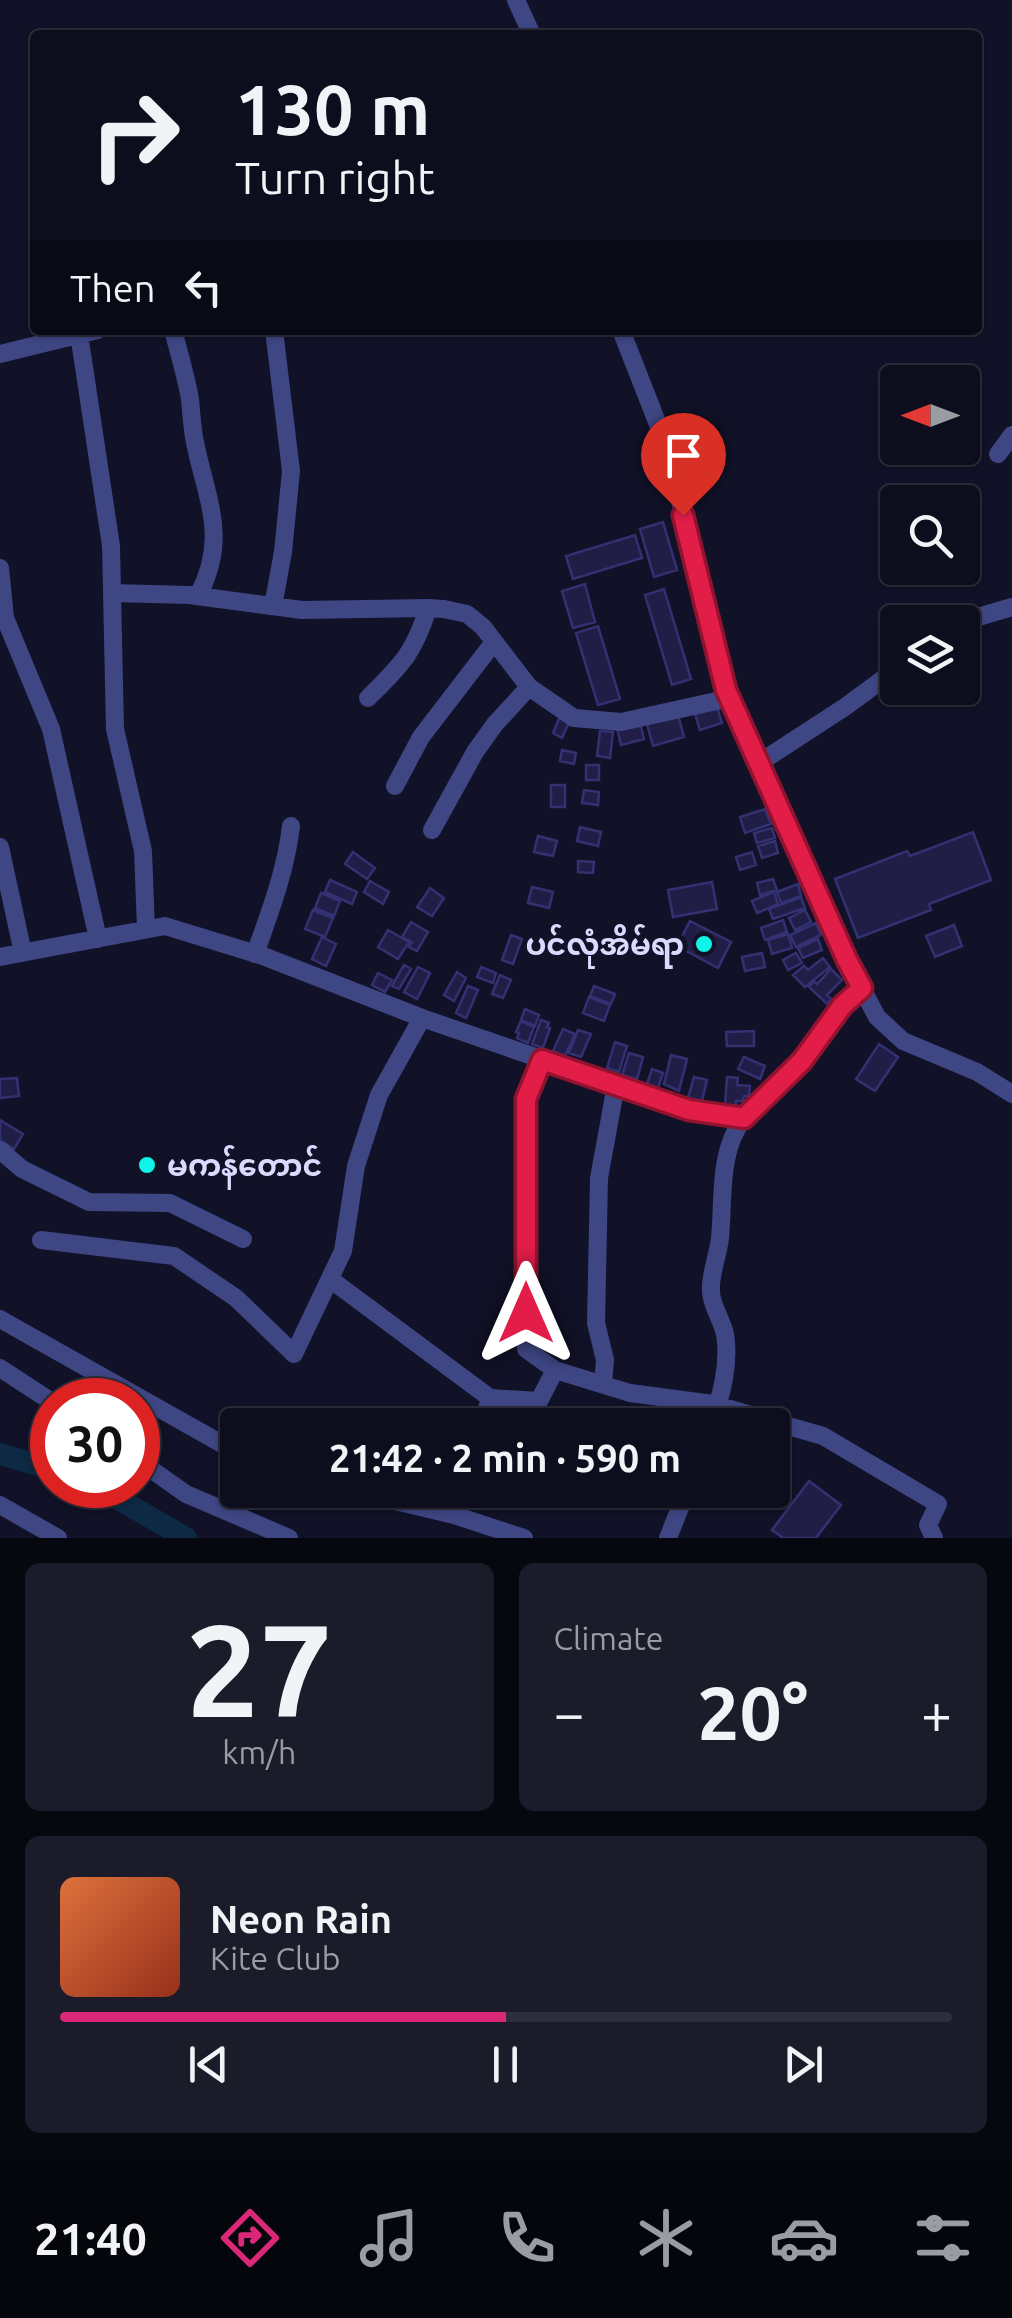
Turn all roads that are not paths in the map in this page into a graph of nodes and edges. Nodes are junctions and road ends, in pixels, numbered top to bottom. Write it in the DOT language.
graph roads {
  1 [pos="516,0"];
  2 [pos="530,30"];
  3 [pos="74,335"];
  4 [pos="78,335"];
  5 [pos="174,335"];
  6 [pos="275,335"];
  7 [pos="622,335"];
  8 [pos="0,354"];
  9 [pos="1012,435"];
  10 [pos="998,454"];
  11 [pos="0,568"];
  12 [pos="112,593"];
  13 [pos="198,596"];
  14 [pos="272,606"];
  15 [pos="1012,607"];
  16 [pos="428,608"];
  17 [pos="980,616"];
  18 [pos="494,642"];
  19 [pos="880,681"];
  20 [pos="530,687"];
  21 [pos="368,698"];
  22 [pos="730,698"];
  23 [pos="759,763"];
  24 [pos="395,786"];
  25 [pos="292,826"];
  26 [pos="432,830"];
  27 [pos="0,847"];
  28 [pos="146,929"];
  29 [pos="98,938"];
  30 [pos="24,953"];
  31 [pos="255,954"];
  32 [pos="0,957"];
  33 [pos="862,988"];
  34 [pos="422,1018"];
  35 [pos="542,1060"];
  36 [pos="616,1085"];
  37 [pos="1012,1094"];
  38 [pos="744,1118"];
  39 [pos="0,1150"];
  40 [pos="244,1239"];
  41 [pos="40,1240"];
  42 [pos="330,1279"];
  43 [pos="0,1319"];
  44 [pos="0,1368"];
  45 [pos="556,1370"];
  46 [pos="602,1384"];
  47 [pos="30,1388"];
  48 [pos="490,1398"];
  49 [pos="718,1406"];
  50 [pos="487,1408"];
  51 [pos="220,1443"];
  52 [pos="160,1476"];
  53 [pos="0,1505"];
  54 [pos="425,1508"];
  55 [pos="456,1508"];
  56 [pos="680,1508"];
  57 [pos="454,1515"];
  58 [pos="58,1538"];
  59 [pos="289,1538"];
  60 [pos="524,1538"];
  61 [pos="668,1538"];
  62 [pos="934,1538"];
  1 -- 2 [label="street"];
  3 -- 8 [label="street"];
  4 -- 12 [label="street"];
  5 -- 13 [label="street"];
  6 -- 14 [label="street"];
  7 -- 22 [label="street"];
  9 -- 10 [label="street"];
  11 -- 29 [label="street"];
  12 -- 13 [label="street"];
  12 -- 28 [label="street"];
  13 -- 14 [label="street"];
  14 -- 16 [label="street"];
  15 -- 17 [label="street"];
  16 -- 18 [label="street"];
  16 -- 21 [label="street"];
  18 -- 20 [label="street"];
  18 -- 24 [label="street"];
  19 -- 23 [label="street"];
  20 -- 22 [label="street"];
  20 -- 26 [label="street"];
  22 -- 23 [label="street"];
  23 -- 33 [label="street"];
  25 -- 31 [label="street"];
  27 -- 30 [label="street"];
  28 -- 29 [label="street"];
  28 -- 31 [label="street"];
  29 -- 30 [label="street"];
  30 -- 32 [label="street"];
  31 -- 34 [label="street"];
  33 -- 37 [label="street"];
  33 -- 38 [label="street"];
  34 -- 35 [label="street"];
  34 -- 42 [label="street"];
  35 -- 36 [label="street"];
  35 -- 45 [label="street"];
  36 -- 38 [label="street"];
  36 -- 46 [label="street"];
  38 -- 49 [label="street"];
  39 -- 40 [label="street"];
  41 -- 42 [label="street"];
  42 -- 48 [label="street"];
  43 -- 51 [label="street"];
  44 -- 47 [label="street"];
  45 -- 46 [label="street"];
  45 -- 48 [label="street"];
  46 -- 49 [label="street"];
  48 -- 50 [label="street"];
  49 -- 62 [label="street"];
  52 -- 59 [label="street"];
  53 -- 58 [label="street"];
  54 -- 57 [label="street"];
  55 -- 57 [label="street"];
  56 -- 61 [label="street"];
  57 -- 60 [label="street"];
}
